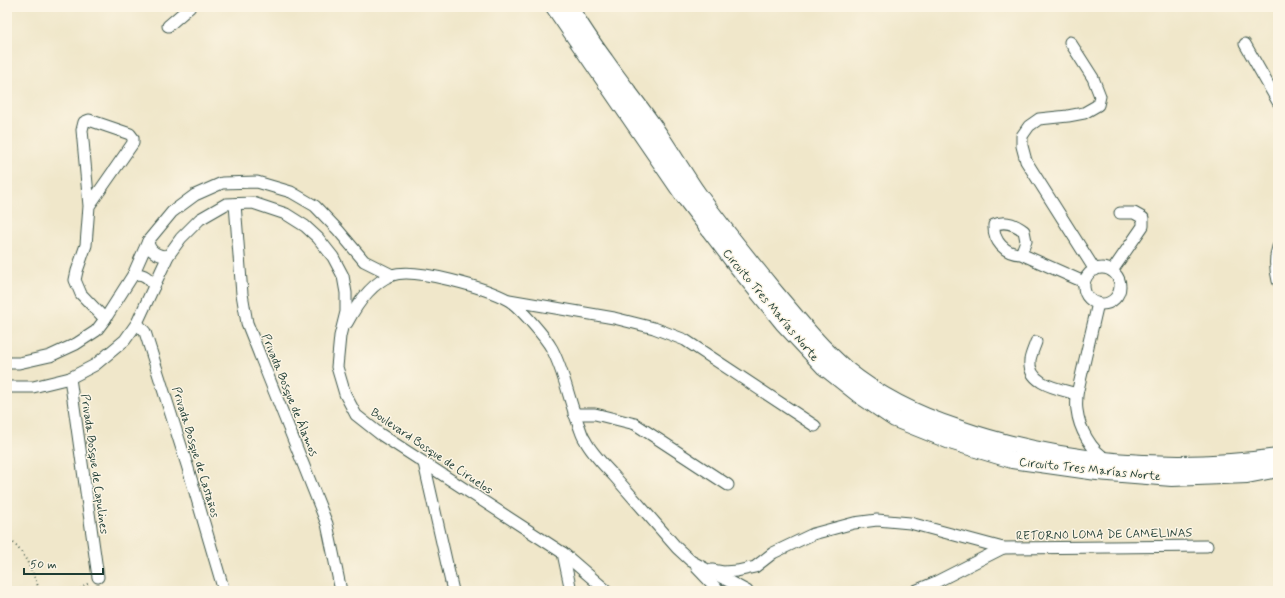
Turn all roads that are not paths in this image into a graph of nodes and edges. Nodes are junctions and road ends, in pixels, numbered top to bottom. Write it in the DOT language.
graph roads {
  1 [pos="190,7"];
  2 [pos="554,7"];
  3 [pos="569,7"];
  4 [pos="168,26"];
  5 [pos="1070,42"];
  6 [pos="1245,44"];
  7 [pos="1278,102"];
  8 [pos="691,195"];
  9 [pos="235,204"];
  10 [pos="89,206"];
  11 [pos="1120,213"];
  12 [pos="148,241"];
  13 [pos="1278,247"];
  14 [pos="1021,254"];
  15 [pos="168,256"];
  16 [pos="1095,270"];
  17 [pos="1112,271"];
  18 [pos="132,275"];
  19 [pos="392,275"];
  20 [pos="1278,281"];
  21 [pos="1084,282"];
  22 [pos="154,286"];
  23 [pos="509,300"];
  24 [pos="1098,303"];
  25 [pos="105,319"];
  26 [pos="137,323"];
  27 [pos="340,336"];
  28 [pos="1036,342"];
  29 [pos="7,363"];
  30 [pos="70,378"];
  31 [pos="7,387"];
  32 [pos="1077,394"];
  33 [pos="574,414"];
  34 [pos="815,426"];
  35 [pos="1278,457"];
  36 [pos="1109,460"];
  37 [pos="424,463"];
  38 [pos="1245,468"];
  39 [pos="1278,469"];
  40 [pos="728,485"];
  41 [pos="1206,546"];
  42 [pos="1003,548"];
  43 [pos="563,553"];
  44 [pos="691,561"];
  45 [pos="703,568"];
  46 [pos="98,577"];
  47 [pos="224,591"];
  48 [pos="341,591"];
  49 [pos="453,591"];
  50 [pos="572,591"];
  51 [pos="607,591"];
  52 [pos="719,591"];
  53 [pos="748,591"];
  54 [pos="915,591"];
  1 -- 4 [label="street"];
  2 -- 8 [label="street, Circuito Tres Marías Norte"];
  3 -- 8 [label="street, Circuito Tres Marías Norte"];
  5 -- 16 [label="street"];
  6 -- 7 [label="street"];
  8 -- 36 [label="street, Circuito Tres Marías Norte"];
  8 -- 38 [label="street, Circuito Tres Marías Norte"];
  9 -- 15 [label="street, Boulevard Bosque de Ciruelos"];
  9 -- 27 [label="street, Boulevard Bosque de Ciruelos"];
  9 -- 48 [label="street, Privada Bosque de Álamos"];
  10 -- 10 [label="street"];
  10 -- 25 [label="street"];
  11 -- 17 [label="street"];
  12 -- 15 [label="street"];
  12 -- 18 [label="street"];
  12 -- 19 [label="street"];
  13 -- 20 [label="street"];
  14 -- 21 [label="street"];
  15 -- 22 [label="street, Boulevard Bosque de Ciruelos"];
  16 -- 17 [label="street"];
  16 -- 21 [label="street"];
  17 -- 24 [label="street"];
  18 -- 22 [label="street"];
  18 -- 25 [label="street"];
  19 -- 23 [label="street"];
  19 -- 27 [label="street"];
  21 -- 24 [label="street"];
  22 -- 26 [label="street, Boulevard Bosque de Ciruelos"];
  23 -- 33 [label="street"];
  23 -- 34 [label="street"];
  24 -- 32 [label="street"];
  25 -- 29 [label="street"];
  26 -- 30 [label="street, Boulevard Bosque de Ciruelos"];
  26 -- 47 [label="street, Privada Bosque de Castaños"];
  27 -- 37 [label="street, Boulevard Bosque de Ciruelos"];
  28 -- 32 [label="street"];
  30 -- 31 [label="street, Boulevard Bosque de Ciruelos"];
  30 -- 46 [label="street, Privada Bosque de Capulines"];
  32 -- 36 [label="street"];
  33 -- 40 [label="street"];
  33 -- 44 [label="street"];
  35 -- 38 [label="street, Circuito Tres Marías Norte"];
  36 -- 38 [label="street, Circuito Tres Marías Norte"];
  37 -- 43 [label="street, Boulevard Bosque de Ciruelos"];
  37 -- 49 [label="street"];
  38 -- 39 [label="street, Circuito Tres Marías Norte"];
  41 -- 42 [label="street, RETORNO LOMA DE CAMELINAS"];
  42 -- 45 [label="street"];
  42 -- 54 [label="street"];
  43 -- 50 [label="street"];
  43 -- 51 [label="street, Boulevard Bosque de Ciruelos"];
  44 -- 45 [label="street"];
  44 -- 52 [label="street"];
  45 -- 53 [label="street"];
}
